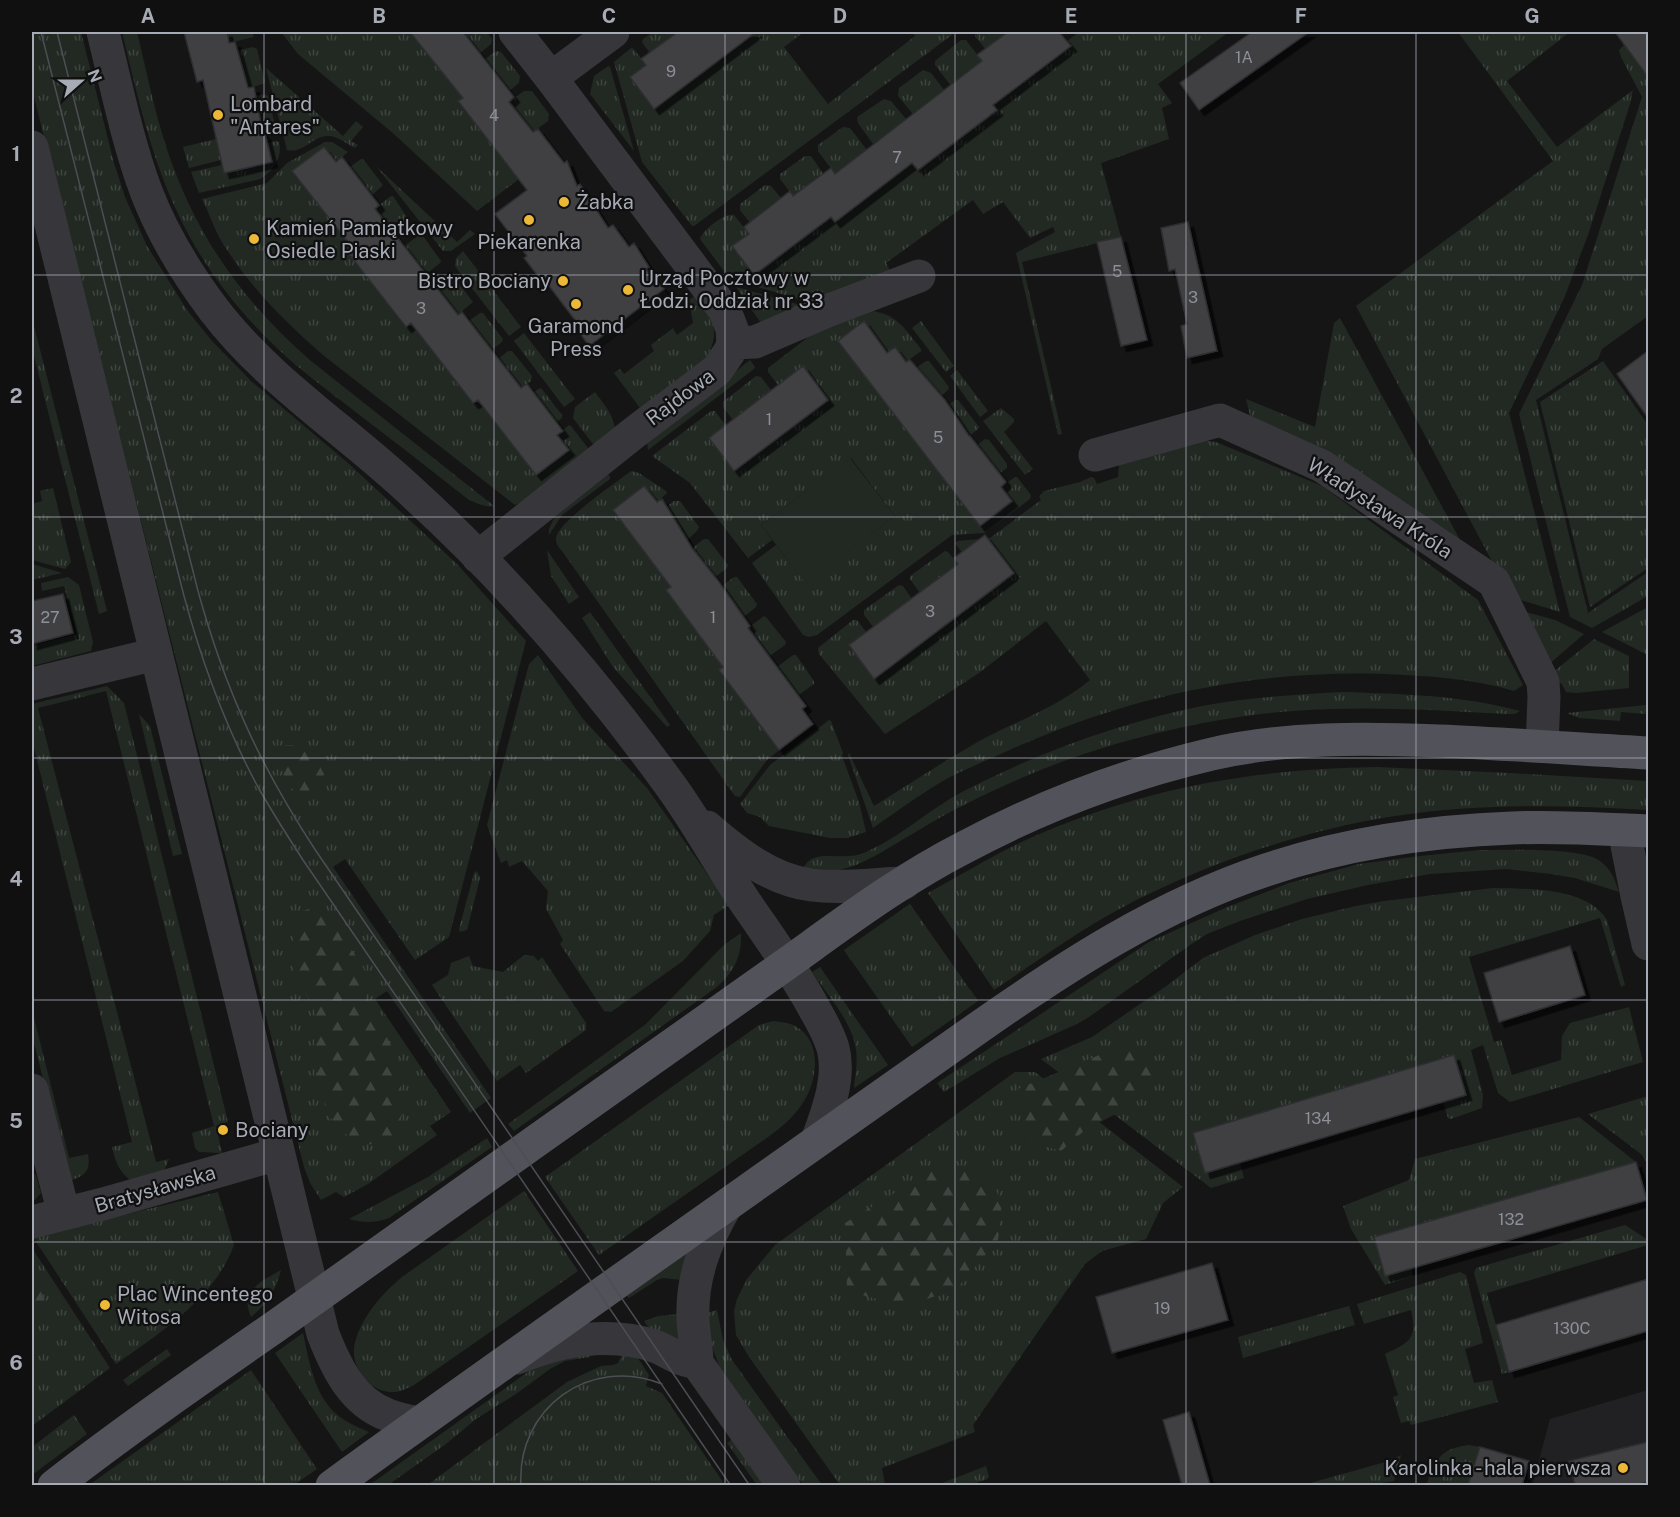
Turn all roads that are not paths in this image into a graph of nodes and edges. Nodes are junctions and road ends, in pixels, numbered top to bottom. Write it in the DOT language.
graph roads {
  1 [pos="103,32"];
  2 [pos="515,32"];
  3 [pos="613,32"];
  4 [pos="551,78"];
  5 [pos="32,147"];
  6 [pos="919,276"];
  7 [pos="733,343"];
  8 [pos="1095,455"];
  9 [pos="478,557"];
  10 [pos="156,654"];
  11 [pos="32,684"];
  12 [pos="1542,746"];
  13 [pos="1648,753"];
  14 [pos="686,807"];
  15 [pos="1636,831"];
  16 [pos="904,883"];
  17 [pos="1648,944"];
  18 [pos="787,964"];
  19 [pos="32,1090"];
  20 [pos="817,1141"];
  21 [pos="278,1154"];
  22 [pos="726,1206"];
  23 [pos="64,1214"];
  24 [pos="32,1222"];
  25 [pos="314,1299"];
  26 [pos="506,1362"];
  27 [pos="697,1364"];
  28 [pos="419,1424"];
  29 [pos="54,1485"];
  30 [pos="332,1485"];
  31 [pos="784,1485"];
  1 -- 9 [label="street"];
  2 -- 4 [label="street"];
  3 -- 4 [label="street"];
  4 -- 7 [label="street"];
  5 -- 10 [label="street"];
  6 -- 7 [label="street"];
  7 -- 9 [label="street, Rajdowa"];
  8 -- 12 [label="street, Władysława Króla"];
  9 -- 14 [label="street"];
  10 -- 11 [label="street"];
  10 -- 21 [label="street"];
  12 -- 13 [label="main road"];
  12 -- 16 [label="main road"];
  14 -- 16 [label="street"];
  14 -- 18 [label="street"];
  15 -- 17 [label="street"];
  15 -- 20 [label="main road"];
  16 -- 18 [label="main road"];
  18 -- 20 [label="street"];
  18 -- 25 [label="main road"];
  19 -- 23 [label="street"];
  20 -- 22 [label="main road"];
  21 -- 23 [label="street, Bratysławska"];
  21 -- 25 [label="street"];
  22 -- 26 [label="main road"];
  22 -- 27 [label="street"];
  23 -- 24 [label="street, Bratysławska"];
  25 -- 28 [label="street"];
  25 -- 29 [label="main road"];
  26 -- 27 [label="street"];
  26 -- 28 [label="main road"];
  27 -- 31 [label="street"];
  28 -- 30 [label="main road"];
}
